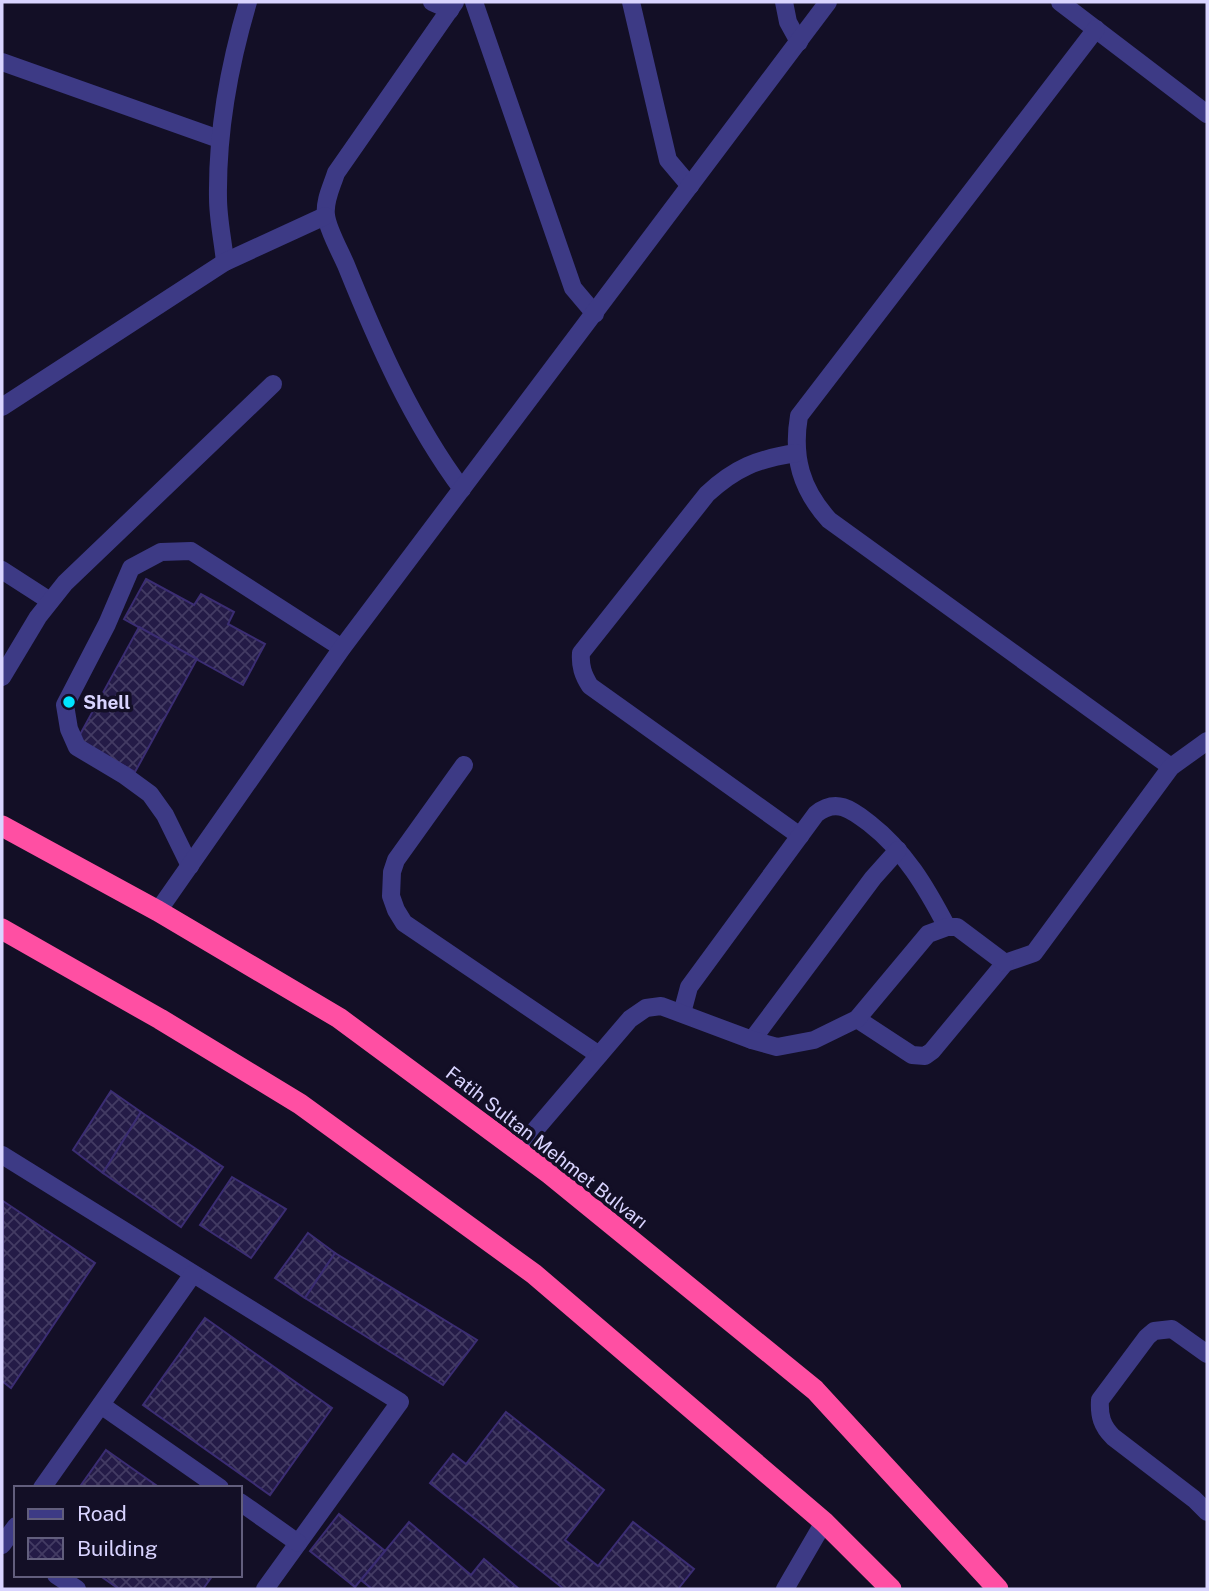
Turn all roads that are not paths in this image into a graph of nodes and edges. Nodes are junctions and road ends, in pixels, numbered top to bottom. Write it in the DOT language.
graph roads {
  1 [pos="248,2"];
  2 [pos="432,2"];
  3 [pos="474,2"];
  4 [pos="631,2"];
  5 [pos="784,2"];
  6 [pos="828,2"];
  7 [pos="1060,2"];
  8 [pos="452,6"];
  9 [pos="1096,29"];
  10 [pos="799,42"];
  11 [pos="2,62"];
  12 [pos="1207,114"];
  13 [pos="219,139"];
  14 [pos="690,186"];
  15 [pos="326,216"];
  16 [pos="225,262"];
  17 [pos="595,314"];
  18 [pos="273,384"];
  19 [pos="2,407"];
  20 [pos="796,453"];
  21 [pos="462,489"];
  22 [pos="2,570"];
  23 [pos="50,601"];
  24 [pos="342,648"];
  25 [pos="2,677"];
  26 [pos="1207,741"];
  27 [pos="464,765"];
  28 [pos="1171,768"];
  29 [pos="2,827"];
  30 [pos="800,836"];
  31 [pos="898,850"];
  32 [pos="190,866"];
  33 [pos="159,911"];
  34 [pos="947,927"];
  35 [pos="2,929"];
  36 [pos="1005,963"];
  37 [pos="682,1013"];
  38 [pos="858,1019"];
  39 [pos="752,1040"];
  40 [pos="599,1055"];
  41 [pos="519,1150"];
  42 [pos="2,1155"];
  43 [pos="193,1274"];
  44 [pos="1207,1353"];
  45 [pos="101,1405"];
  46 [pos="43,1486"];
  47 [pos="216,1486"];
  48 [pos="242,1503"];
  49 [pos="1207,1512"];
  50 [pos="824,1522"];
  51 [pos="298,1543"];
  52 [pos="59,1577"];
  53 [pos="77,1589"];
  54 [pos="264,1589"];
  55 [pos="785,1589"];
  56 [pos="891,1589"];
  57 [pos="998,1589"];
  1 -- 13 [label="street"];
  2 -- 8 [label="street"];
  3 -- 17 [label="street"];
  4 -- 14 [label="street"];
  5 -- 10 [label="street"];
  6 -- 10 [label="street"];
  7 -- 9 [label="street"];
  8 -- 15 [label="street"];
  9 -- 12 [label="street"];
  9 -- 20 [label="street"];
  10 -- 14 [label="street"];
  11 -- 13 [label="street"];
  13 -- 16 [label="street"];
  14 -- 17 [label="street"];
  15 -- 16 [label="street"];
  15 -- 21 [label="street"];
  16 -- 19 [label="street"];
  17 -- 21 [label="street"];
  18 -- 23 [label="street"];
  20 -- 28 [label="street"];
  20 -- 30 [label="street"];
  21 -- 24 [label="street"];
  22 -- 23 [label="street"];
  23 -- 25 [label="street"];
  24 -- 32 [label="street"];
  24 -- 32 [label="street"];
  26 -- 28 [label="street"];
  27 -- 40 [label="street"];
  28 -- 36 [label="street"];
  29 -- 33 [label="highway, Fatih Sultan Mehmet Bulvarı"];
  30 -- 31 [label="street"];
  30 -- 37 [label="street"];
  31 -- 34 [label="street"];
  31 -- 39 [label="street"];
  32 -- 33 [label="street"];
  33 -- 41 [label="highway, Fatih Sultan Mehmet Bulvarı"];
  34 -- 36 [label="street"];
  34 -- 38 [label="street"];
  35 -- 50 [label="highway"];
  36 -- 38 [label="street"];
  37 -- 39 [label="street"];
  37 -- 40 [label="street"];
  38 -- 39 [label="street"];
  40 -- 41 [label="street"];
  41 -- 57 [label="highway, Fatih Sultan Mehmet Bulvarı"];
  42 -- 43 [label="street"];
  43 -- 45 [label="street"];
  43 -- 51 [label="street"];
  44 -- 49 [label="street"];
  45 -- 46 [label="street"];
  45 -- 47 [label="street"];
  48 -- 51 [label="street"];
  50 -- 55 [label="street"];
  50 -- 56 [label="highway"];
  51 -- 54 [label="street"];
  52 -- 53 [label="street"];
}
